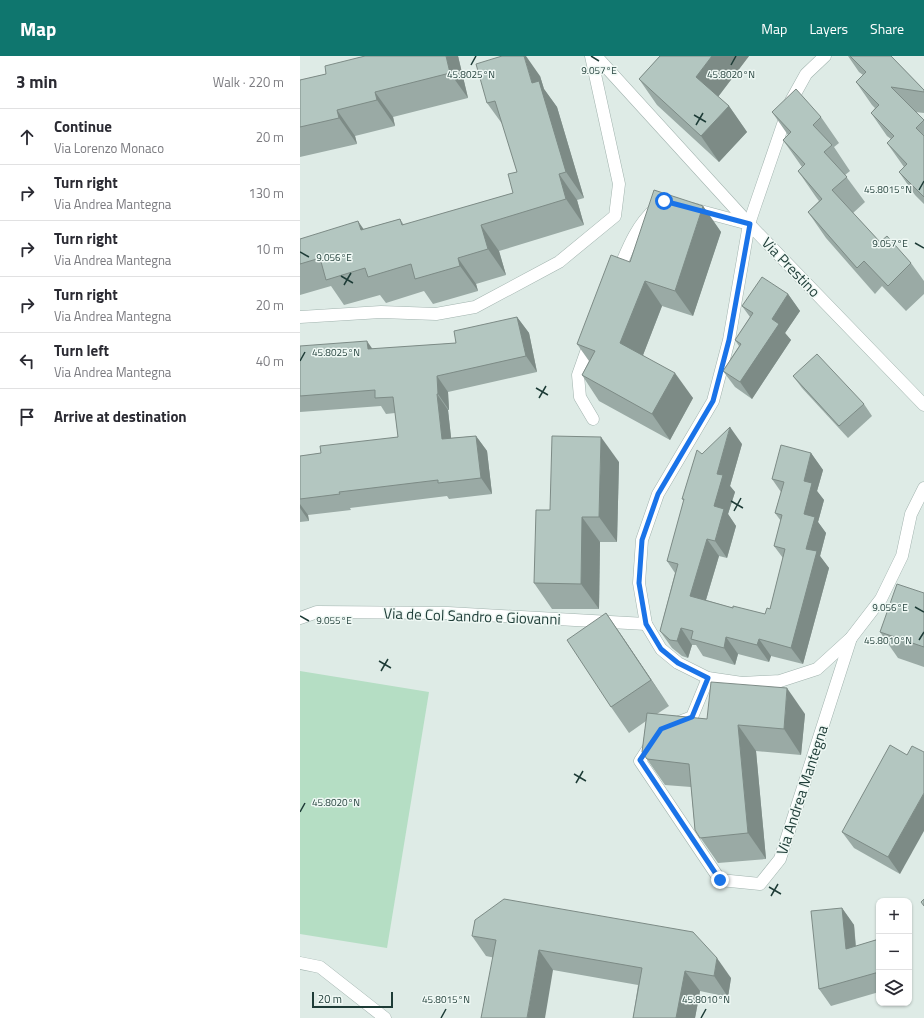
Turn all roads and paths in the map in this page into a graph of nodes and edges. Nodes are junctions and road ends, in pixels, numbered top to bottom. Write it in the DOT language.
graph roads {
  1 [pos="591,56"];
  2 [pos="596,56"];
  3 [pos="825,56"];
  4 [pos="664,201"];
  5 [pos="679,205"];
  6 [pos="750,224"];
  7 [pos="614,282"];
  8 [pos="300,317"];
  9 [pos="593,334"];
  10 [pos="924,405"];
  11 [pos="594,418"];
  12 [pos="924,488"];
  13 [pos="300,618"];
  14 [pos="646,624"];
  15 [pos="851,638"];
  16 [pos="708,678"];
  17 [pos="300,963"];
  18 [pos="385,1018"];
  1 -- 8 [label="street"];
  2 -- 6 [label="street, Via Prestino"];
  3 -- 6 [label="street, Via Andrea Mantegna"];
  4 -- 7 [label="street"];
  5 -- 6 [label="street"];
  6 -- 10 [label="street, Via Prestino"];
  6 -- 14 [label="street, Via Andrea Mantegna"];
  9 -- 11 [label="street"];
  12 -- 15 [label="street, Via Andrea Mantegna"];
  13 -- 14 [label="street, Via de Col Sandro e Giovanni"];
  14 -- 16 [label="street, Via Andrea Mantegna"];
  15 -- 16 [label="street, Via Andrea Mantegna"];
  15 -- 16 [label="street, Via Andrea Mantegna"];
  17 -- 18 [label="street"];
}
